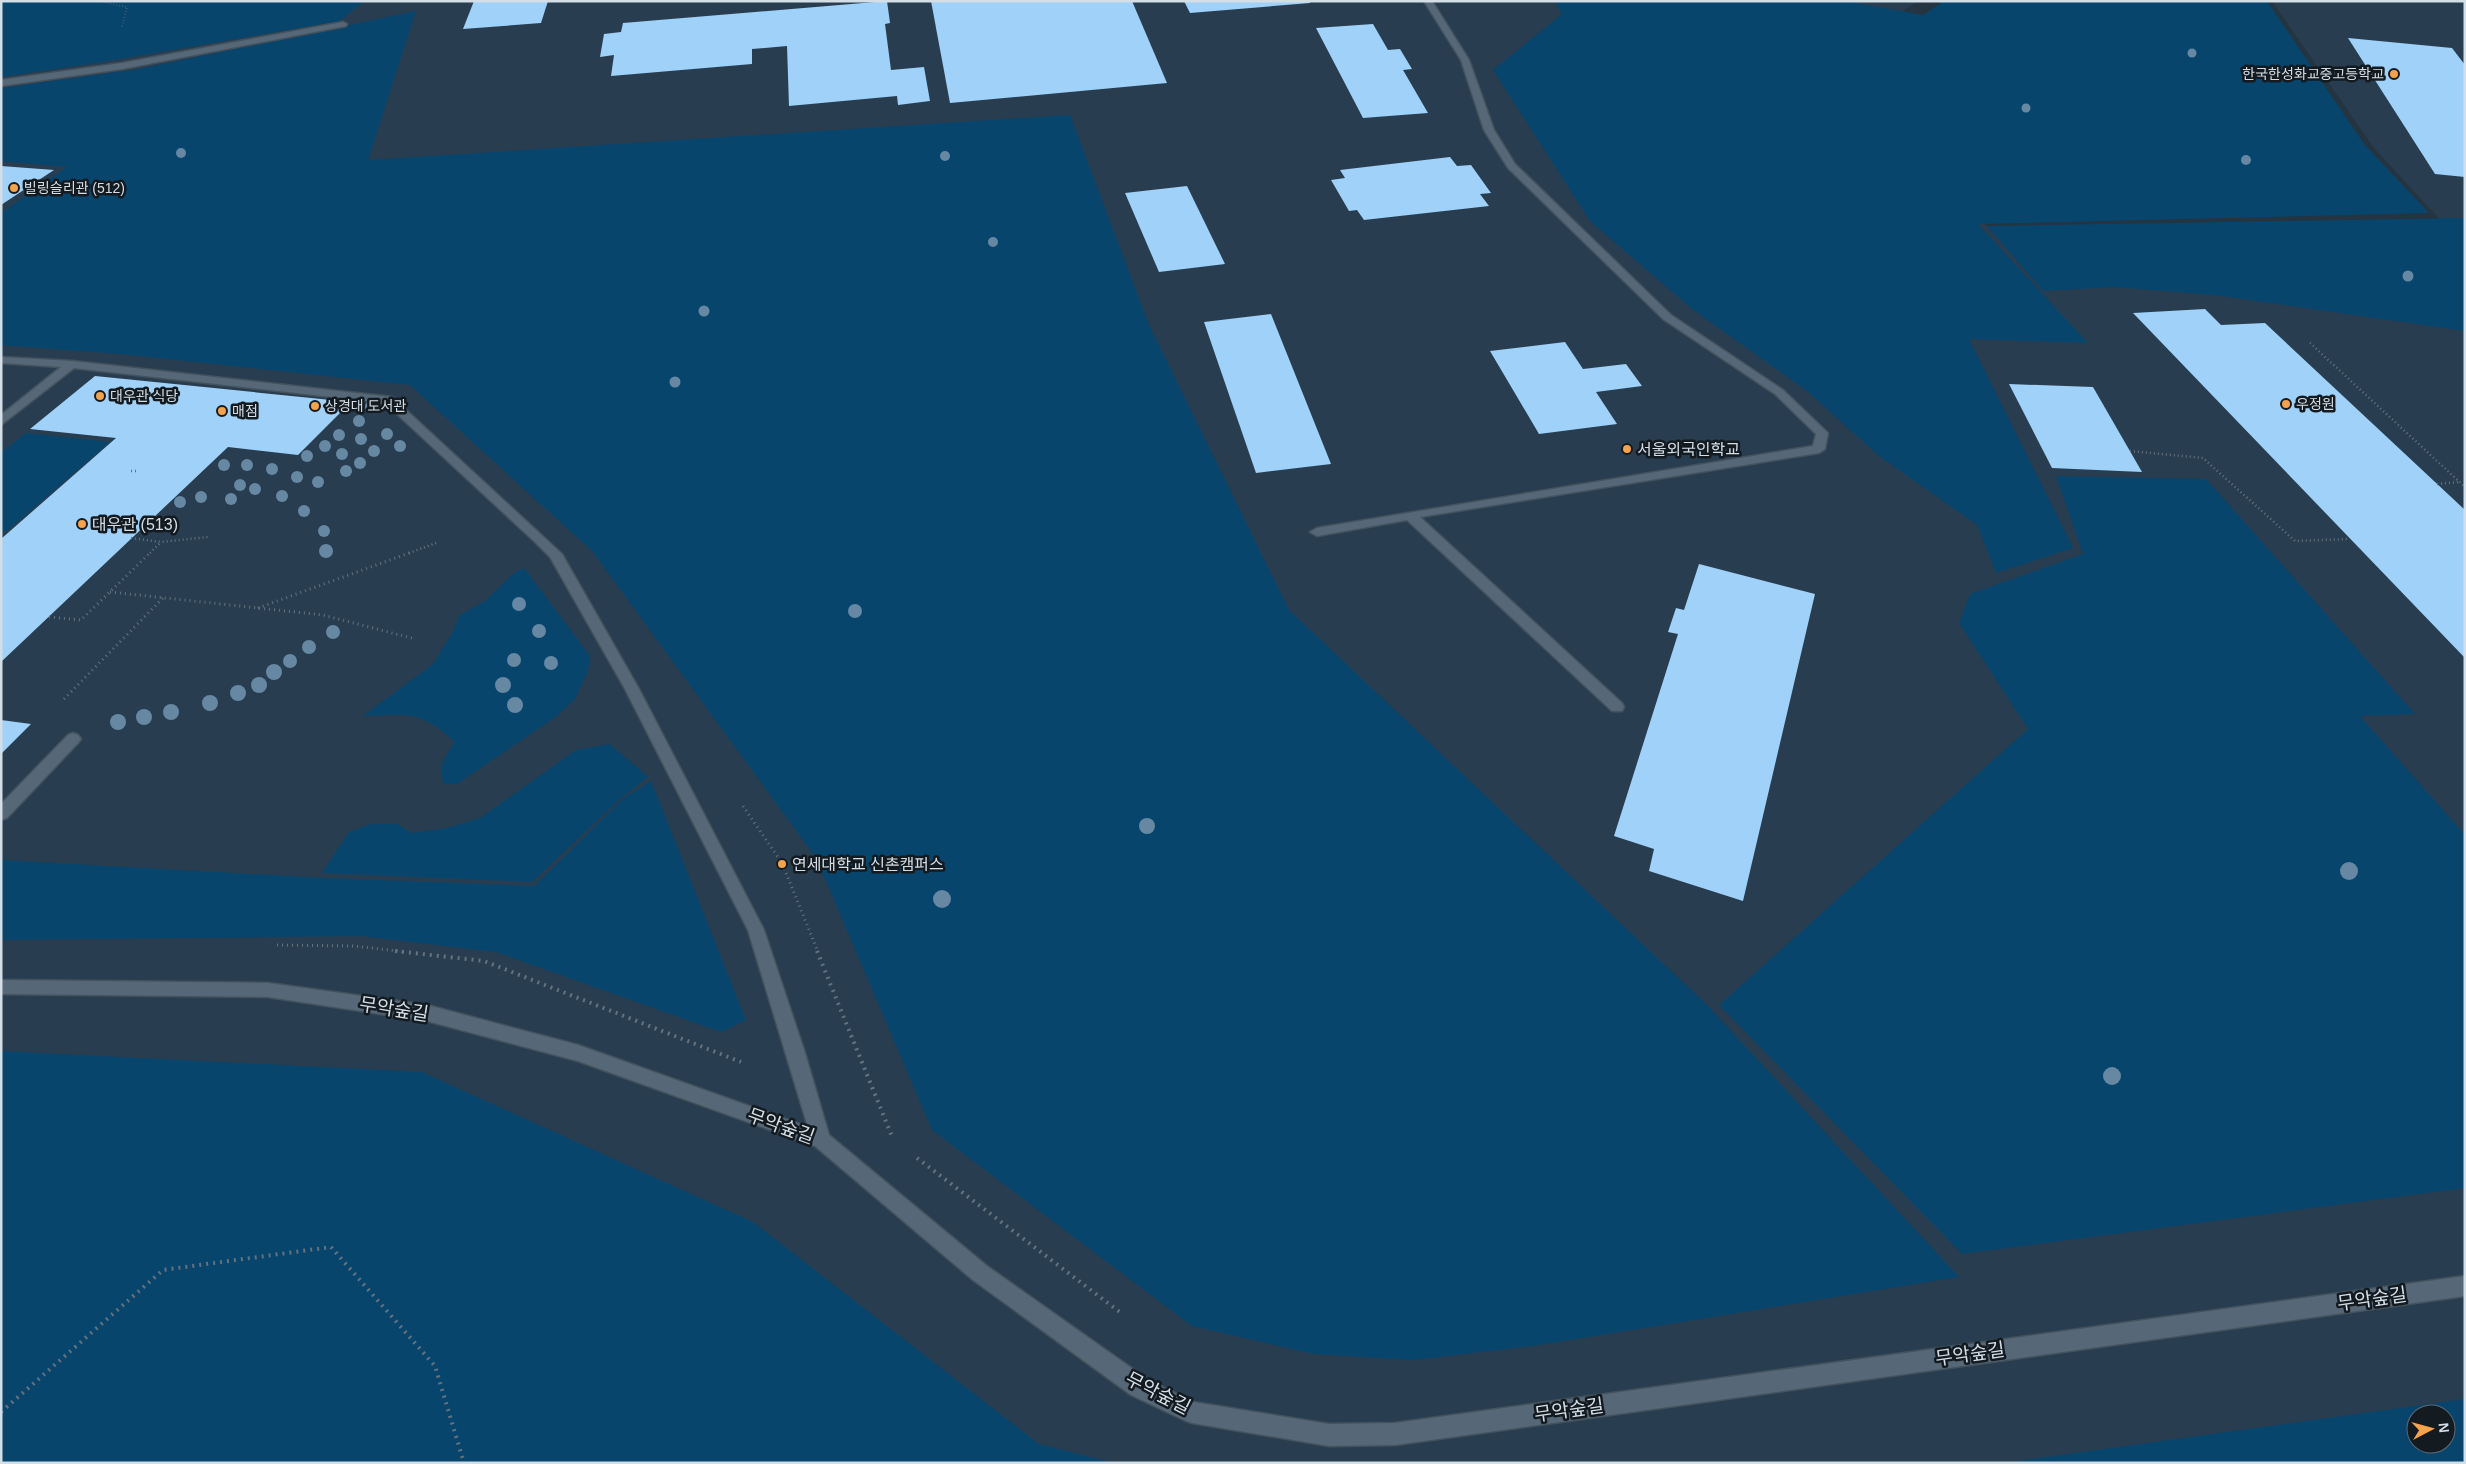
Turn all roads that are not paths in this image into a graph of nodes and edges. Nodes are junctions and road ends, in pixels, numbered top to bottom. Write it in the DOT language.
graph roads {
  1 [pos="1428,1"];
  2 [pos="343,24"];
  3 [pos="1,83"];
  4 [pos="1,360"];
  5 [pos="72,364"];
  6 [pos="1,421"];
  7 [pos="1410,515"];
  8 [pos="1317,532"];
  9 [pos="1617,707"];
  10 [pos="73,739"];
  11 [pos="1,814"];
  12 [pos="1,987"];
  13 [pos="821,1140"];
  14 [pos="2465,1286"];
  1 -- 7 [label="lane"];
  2 -- 3 [label="lane"];
  4 -- 5 [label="lane"];
  5 -- 6 [label="lane"];
  5 -- 13 [label="lane"];
  7 -- 8 [label="lane"];
  7 -- 9 [label="lane"];
  10 -- 11 [label="lane"];
  12 -- 13 [label="lane, 무악숲길"];
  13 -- 14 [label="lane, 무악숲길"];
}
